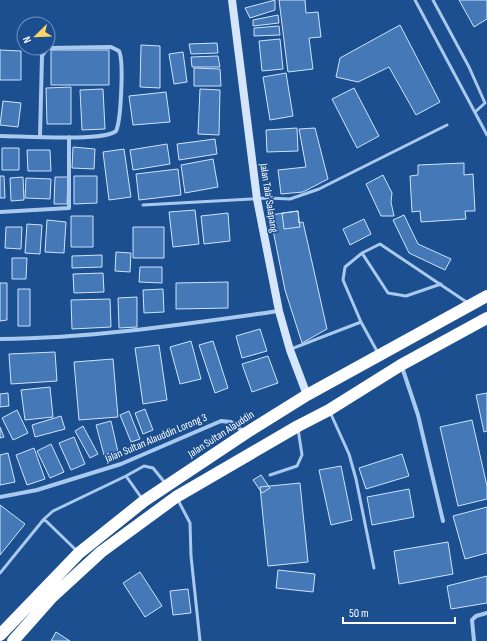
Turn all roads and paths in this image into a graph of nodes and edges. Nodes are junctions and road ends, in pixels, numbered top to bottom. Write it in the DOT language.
graph roads {
  1 [pos="232,0"];
  2 [pos="415,0"];
  3 [pos="433,0"];
  4 [pos="56,48"];
  5 [pos="42,56"];
  6 [pos="486,103"];
  7 [pos="475,112"];
  8 [pos="447,125"];
  9 [pos="487,134"];
  10 [pos="0,136"];
  11 [pos="40,136"];
  12 [pos="69,137"];
  13 [pos="257,199"];
  14 [pos="143,205"];
  15 [pos="0,212"];
  16 [pos="362,253"];
  17 [pos="441,284"];
  18 [pos="487,296"];
  19 [pos="472,305"];
  20 [pos="279,311"];
  21 [pos="487,318"];
  22 [pos="361,322"];
  23 [pos="0,339"];
  24 [pos="290,350"];
  25 [pos="380,356"];
  26 [pos="401,365"];
  27 [pos="308,395"];
  28 [pos="329,410"];
  29 [pos="298,426"];
  30 [pos="246,433"];
  31 [pos="270,475"];
  32 [pos="126,476"];
  33 [pos="167,485"];
  34 [pos="0,496"];
  35 [pos="176,497"];
  36 [pos="144,501"];
  37 [pos="44,519"];
  38 [pos="443,521"];
  39 [pos="79,553"];
  40 [pos="374,568"];
  41 [pos="0,573"];
  42 [pos="487,613"];
  43 [pos="0,635"];
  44 [pos="13,641"];
  45 [pos="200,641"];
  46 [pos="474,641"];
  1 -- 13 [label="main road, Jalan Tala' Salapang"];
  2 -- 7 [label="lane"];
  3 -- 6 [label="lane"];
  4 -- 12 [label="street"];
  5 -- 11 [label="street"];
  6 -- 7 [label="lane"];
  7 -- 9 [label="lane"];
  8 -- 13 [label="lane"];
  10 -- 11 [label="street"];
  11 -- 12 [label="street"];
  12 -- 15 [label="street"];
  13 -- 14 [label="lane"];
  13 -- 20 [label="main road, Jalan Tala' Salapang"];
  16 -- 17 [label="lane"];
  16 -- 17 [label="lane"];
  16 -- 22 [label="lane"];
  17 -- 19 [label="lane"];
  18 -- 19 [label="highway, Jalan Sultan Alauddin"];
  19 -- 25 [label="highway, Jalan Sultan Alauddin"];
  20 -- 23 [label="street"];
  20 -- 24 [label="main road, Jalan Tala' Salapang"];
  21 -- 26 [label="highway"];
  22 -- 24 [label="lane"];
  22 -- 25 [label="lane"];
  24 -- 27 [label="main road, Jalan Tala' Salapang"];
  25 -- 27 [label="highway, Jalan Sultan Alauddin"];
  26 -- 28 [label="highway"];
  26 -- 38 [label="street"];
  27 -- 30 [label="highway, Jalan Sultan Alauddin"];
  28 -- 29 [label="highway"];
  28 -- 40 [label="lane"];
  29 -- 31 [label="lane"];
  29 -- 35 [label="highway"];
  30 -- 33 [label="highway, Jalan Sultan Alauddin"];
  30 -- 34 [label="street, Jalan Sultan Alauddin Lorong 3"];
  32 -- 33 [label="lane"];
  32 -- 36 [label="lane"];
  32 -- 37 [label="lane"];
  33 -- 35 [label="highway"];
  33 -- 36 [label="highway, Jalan Sultan Alauddin"];
  35 -- 44 [label="highway"];
  35 -- 45 [label="lane"];
  36 -- 39 [label="highway, Jalan Sultan Alauddin"];
  37 -- 39 [label="lane"];
  37 -- 41 [label="lane"];
  39 -- 43 [label="highway, Jalan Sultan Alauddin"];
  42 -- 46 [label="street"];
}
